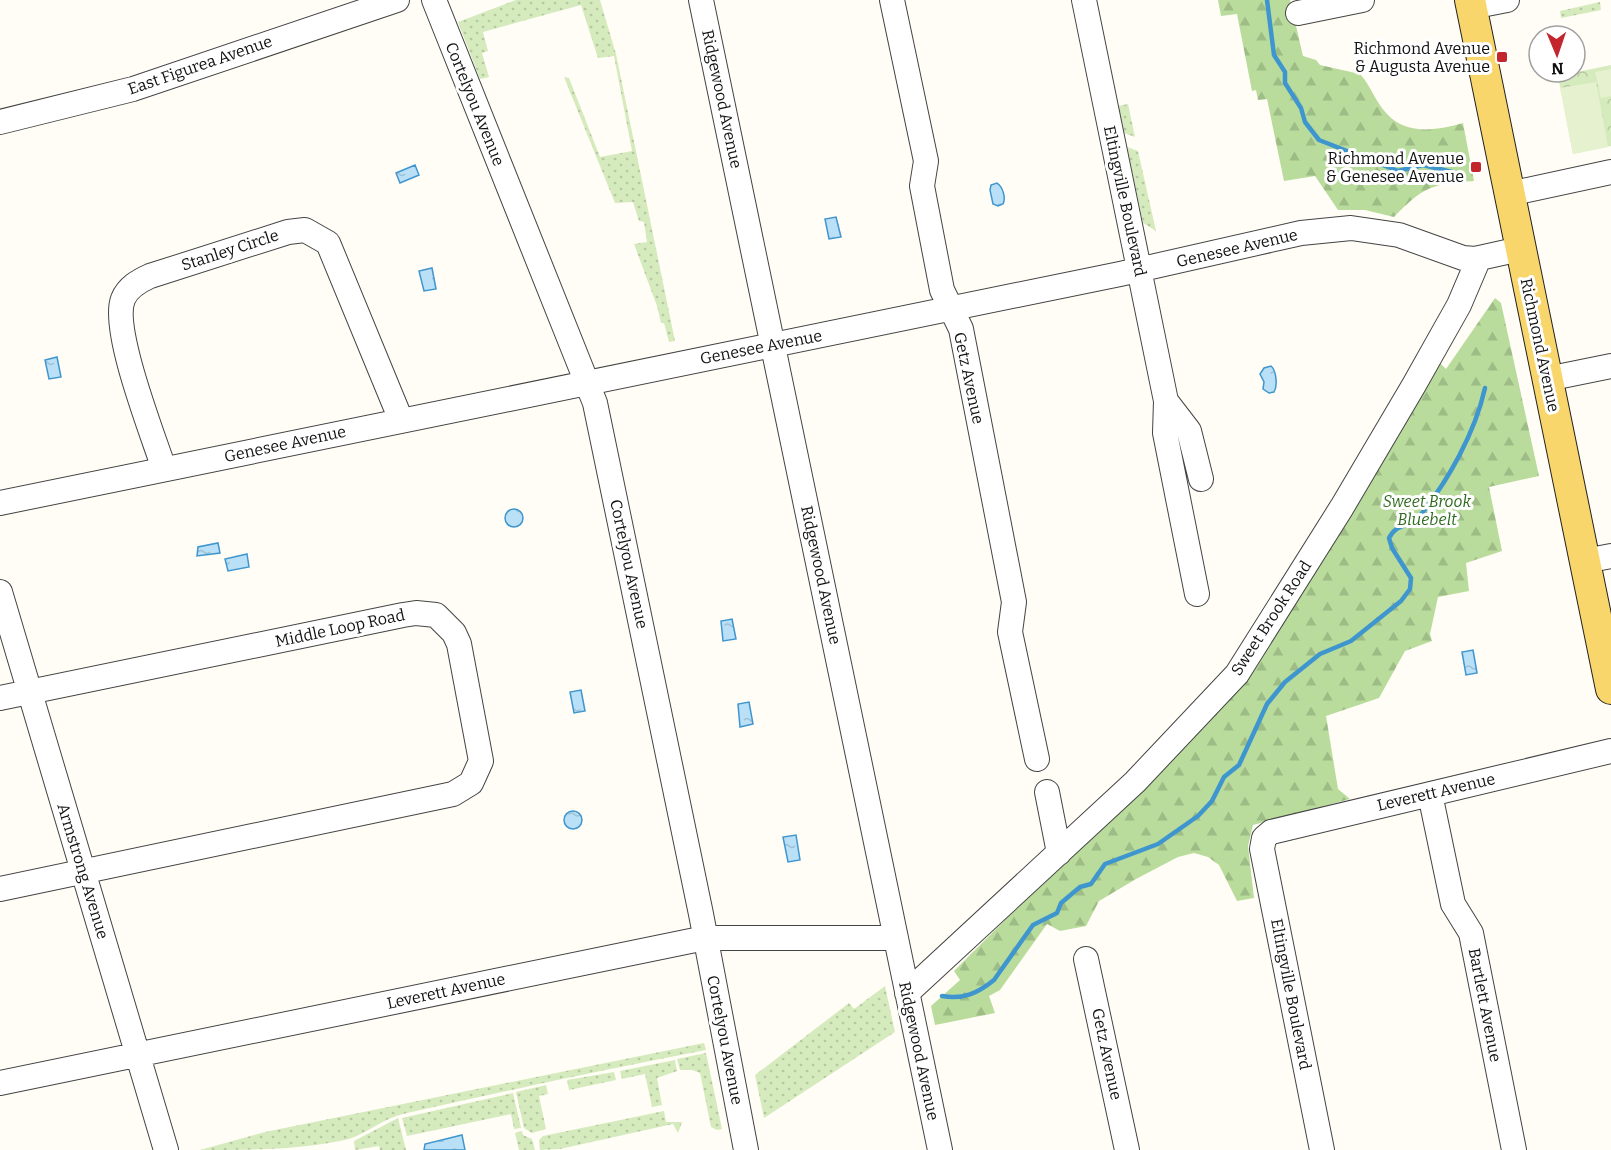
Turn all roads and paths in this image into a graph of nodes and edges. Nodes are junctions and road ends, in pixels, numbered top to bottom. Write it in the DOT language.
graph roads {
  1 [pos="397,0"];
  2 [pos="434,0"];
  3 [pos="701,0"];
  4 [pos="892,0"];
  5 [pos="1084,0"];
  6 [pos="1362,0"];
  7 [pos="1507,0"];
  8 [pos="1471,4"];
  9 [pos="1298,13"];
  10 [pos="0,122"];
  11 [pos="1611,172"];
  12 [pos="1509,194"];
  13 [pos="1520,249"];
  14 [pos="1479,258"];
  15 [pos="1140,270"];
  16 [pos="951,309"];
  17 [pos="774,345"];
  18 [pos="1611,366"];
  19 [pos="1547,379"];
  20 [pos="587,383"];
  21 [pos="1166,401"];
  22 [pos="401,420"];
  23 [pos="164,469"];
  24 [pos="1201,479"];
  25 [pos="0,503"];
  26 [pos="1598,558"];
  27 [pos="0,592"];
  28 [pos="1197,594"];
  29 [pos="1611,689"];
  30 [pos="29,692"];
  31 [pos="0,698"];
  32 [pos="1611,751"];
  33 [pos="1037,759"];
  34 [pos="1047,792"];
  35 [pos="1430,794"];
  36 [pos="1264,838"];
  37 [pos="1059,853"];
  38 [pos="84,871"];
  39 [pos="0,889"];
  40 [pos="705,938"];
  41 [pos="896,938"];
  42 [pos="1086,959"];
  43 [pos="908,993"];
  44 [pos="138,1054"];
  45 [pos="0,1083"];
  46 [pos="166,1150"];
  47 [pos="746,1150"];
  48 [pos="940,1150"];
  49 [pos="1127,1150"];
  50 [pos="1322,1150"];
  51 [pos="1514,1150"];
  1 -- 10 [label="street, East Figurea Avenue"];
  2 -- 20 [label="street, Cortelyou Avenue"];
  3 -- 17 [label="street, Ridgewood Avenue"];
  4 -- 16 [label="street, Getz Avenue"];
  5 -- 15 [label="street, Eltingville Boulevard"];
  6 -- 9 [label="street"];
  7 -- 8 [label="street"];
  8 -- 12 [label="main road, Richmond Avenue"];
  11 -- 12 [label="street"];
  12 -- 13 [label="main road, Richmond Avenue"];
  13 -- 14 [label="street, Genesee Avenue"];
  13 -- 19 [label="main road, Richmond Avenue"];
  14 -- 15 [label="street, Genesee Avenue"];
  14 -- 37 [label="street, Sweet Brook Road"];
  15 -- 16 [label="street, Genesee Avenue"];
  15 -- 21 [label="street, Eltingville Boulevard"];
  16 -- 17 [label="street, Genesee Avenue"];
  16 -- 33 [label="street, Getz Avenue"];
  17 -- 20 [label="street, Genesee Avenue"];
  17 -- 41 [label="street, Ridgewood Avenue"];
  18 -- 19 [label="street"];
  19 -- 26 [label="main road, Richmond Avenue"];
  20 -- 22 [label="street, Genesee Avenue"];
  20 -- 40 [label="street, Cortelyou Avenue"];
  21 -- 24 [label="street, Eltingville Boulevard"];
  21 -- 28 [label="street, Eltingville Boulevard"];
  22 -- 23 [label="street, Genesee Avenue"];
  22 -- 23 [label="street, Stanley Circle"];
  23 -- 25 [label="street, Genesee Avenue"];
  26 -- 29 [label="main road, Richmond Avenue"];
  27 -- 30 [label="street, Armstrong Avenue"];
  30 -- 31 [label="street, Middle Loop Road"];
  30 -- 38 [label="street, Armstrong Avenue"];
  30 -- 38 [label="street, Middle Loop Road"];
  32 -- 35 [label="street, Leverett Avenue"];
  34 -- 37 [label="street"];
  35 -- 36 [label="street, Leverett Avenue"];
  35 -- 51 [label="street, Bartlett Avenue"];
  36 -- 50 [label="street, Eltingville Boulevard"];
  37 -- 43 [label="street, Sweet Brook Road"];
  38 -- 39 [label="street, Middle Loop Road"];
  38 -- 44 [label="street, Armstrong Avenue"];
  40 -- 41 [label="street, Leverett Avenue"];
  40 -- 44 [label="street, Leverett Avenue"];
  40 -- 47 [label="street, Cortelyou Avenue"];
  41 -- 43 [label="street, Ridgewood Avenue"];
  42 -- 49 [label="street, Getz Avenue"];
  43 -- 48 [label="street, Ridgewood Avenue"];
  44 -- 45 [label="street, Leverett Avenue"];
  44 -- 46 [label="street, Armstrong Avenue"];
}
